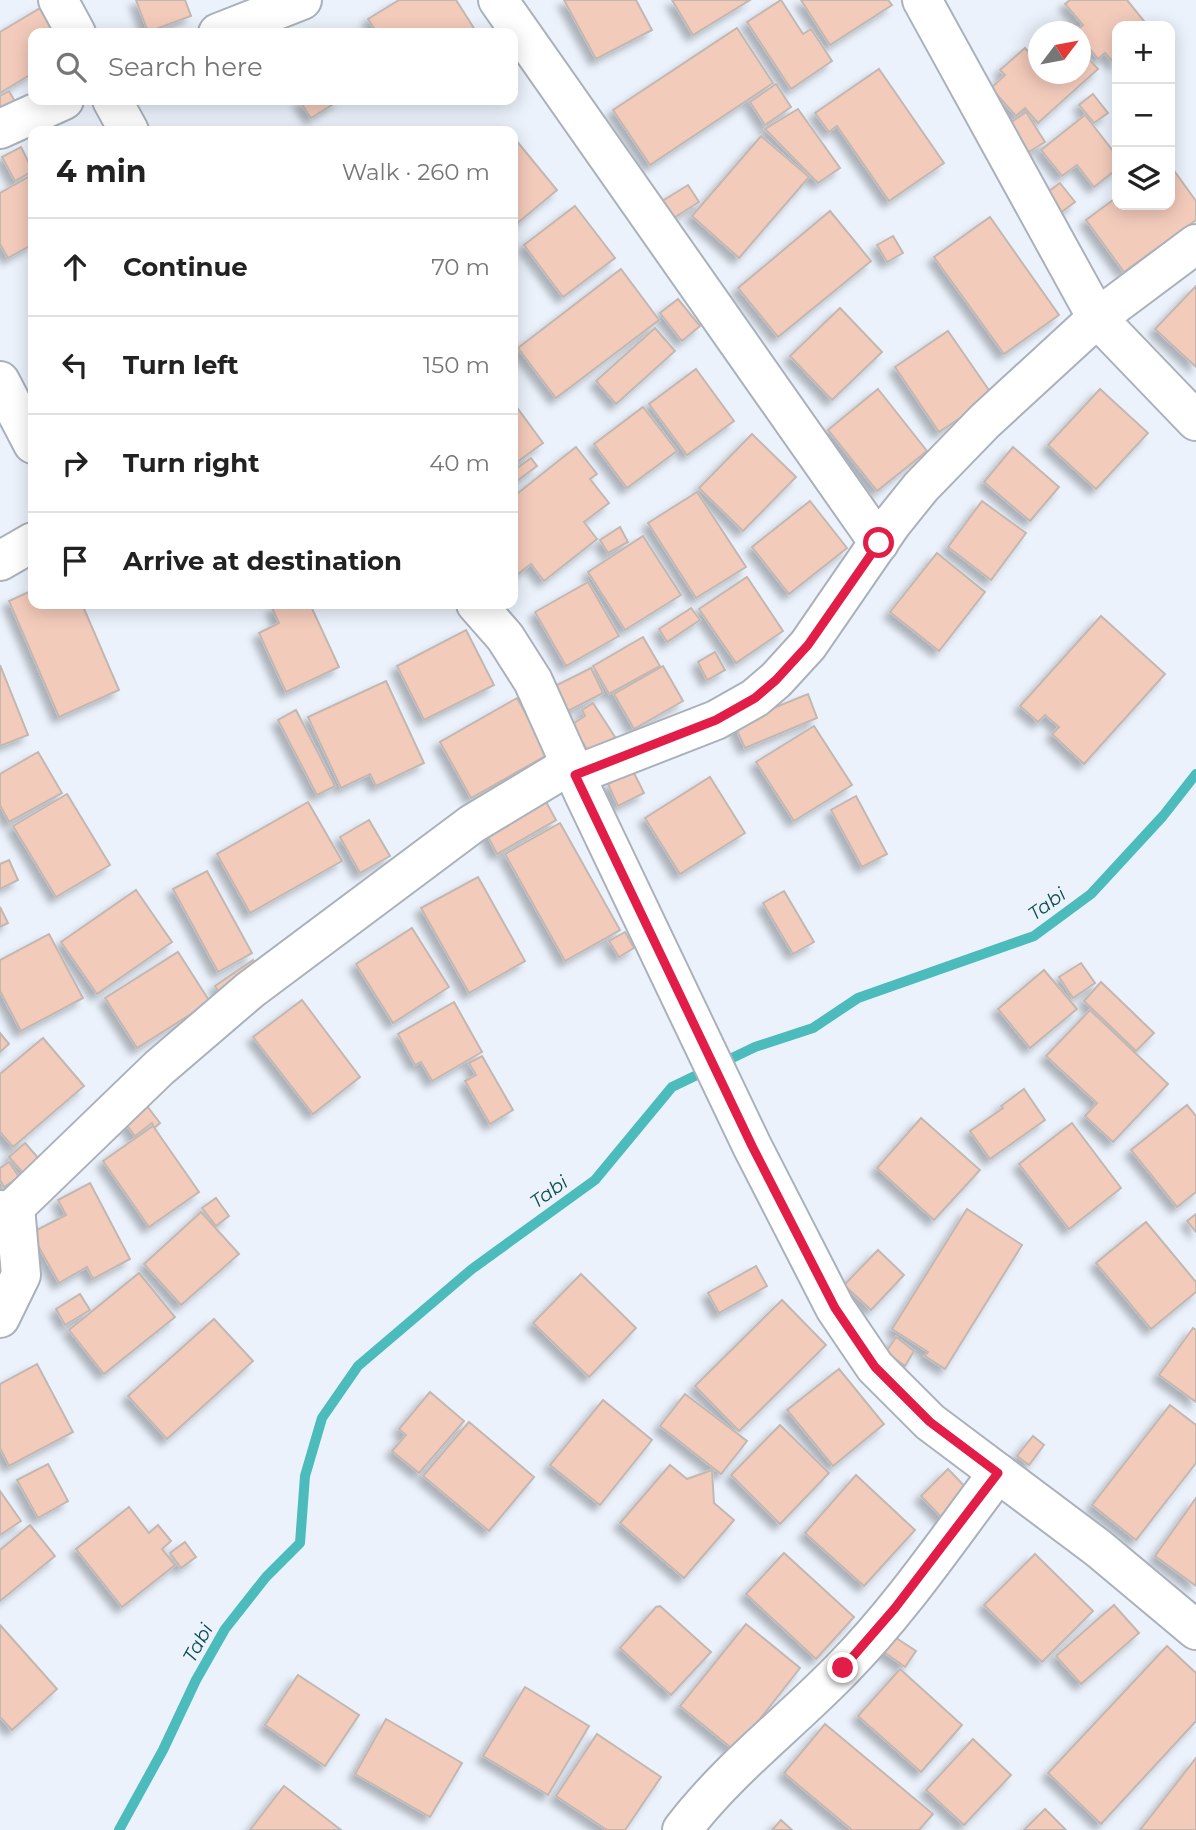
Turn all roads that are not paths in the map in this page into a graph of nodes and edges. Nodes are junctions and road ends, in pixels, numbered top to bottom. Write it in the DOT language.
graph roads {
  1 [pos="58,0"];
  2 [pos="302,0"];
  3 [pos="498,0"];
  4 [pos="922,0"];
  5 [pos="73,28"];
  6 [pos="231,28"];
  7 [pos="518,28"];
  8 [pos="518,29"];
  9 [pos="53,105"];
  10 [pos="116,105"];
  11 [pos="126,126"];
  12 [pos="0,129"];
  13 [pos="1196,244"];
  14 [pos="1097,318"];
  15 [pos="0,381"];
  16 [pos="1196,421"];
  17 [pos="28,434"];
  18 [pos="879,543"];
  19 [pos="28,545"];
  20 [pos="0,561"];
  21 [pos="480,609"];
  22 [pos="573,770"];
  23 [pos="7,1208"];
  24 [pos="0,1318"];
  25 [pos="998,1473"];
  26 [pos="1196,1630"];
  27 [pos="682,1830"];
  1 -- 5 [label="street"];
  2 -- 6 [label="street"];
  3 -- 7 [label="street"];
  4 -- 14 [label="street"];
  8 -- 18 [label="street"];
  9 -- 12 [label="street"];
  10 -- 11 [label="street"];
  13 -- 14 [label="street"];
  14 -- 16 [label="street"];
  14 -- 18 [label="street"];
  15 -- 17 [label="street"];
  18 -- 22 [label="street"];
  19 -- 20 [label="street"];
  21 -- 22 [label="street"];
  22 -- 23 [label="street"];
  22 -- 25 [label="street"];
  23 -- 24 [label="street"];
  25 -- 26 [label="street"];
  25 -- 27 [label="street"];
}
